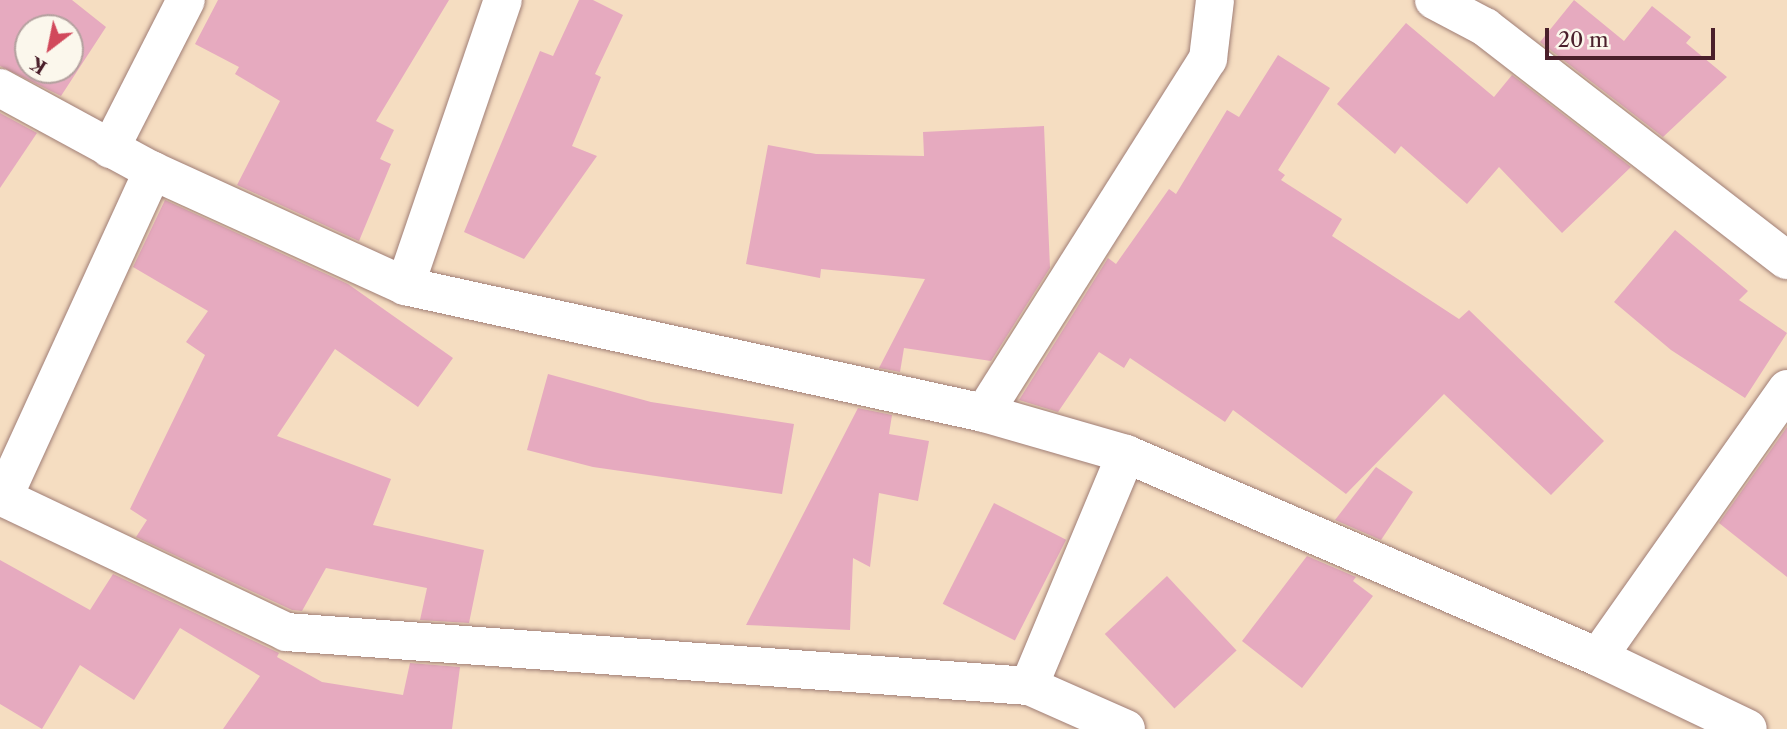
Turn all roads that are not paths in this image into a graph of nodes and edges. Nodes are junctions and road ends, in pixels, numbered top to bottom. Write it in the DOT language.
graph roads {
  1 [pos="186,0"];
  2 [pos="503,0"];
  3 [pos="1215,0"];
  4 [pos="1434,0"];
  5 [pos="0,88"];
  6 [pos="110,149"];
  7 [pos="153,171"];
  8 [pos="1787,260"];
  9 [pos="405,286"];
  10 [pos="1787,389"];
  11 [pos="984,413"];
  12 [pos="1126,454"];
  13 [pos="2,497"];
  14 [pos="1598,657"];
  15 [pos="1029,687"];
  16 [pos="1126,729"];
  17 [pos="1748,729"];
  1 -- 6 [label="street"];
  2 -- 9 [label="street"];
  3 -- 11 [label="street"];
  4 -- 8 [label="street"];
  5 -- 6 [label="street"];
  6 -- 7 [label="street"];
  7 -- 9 [label="street"];
  7 -- 13 [label="street"];
  9 -- 11 [label="street"];
  10 -- 14 [label="street"];
  11 -- 12 [label="street"];
  12 -- 14 [label="street"];
  12 -- 15 [label="street"];
  13 -- 15 [label="street"];
  14 -- 17 [label="street"];
  15 -- 16 [label="street"];
}
